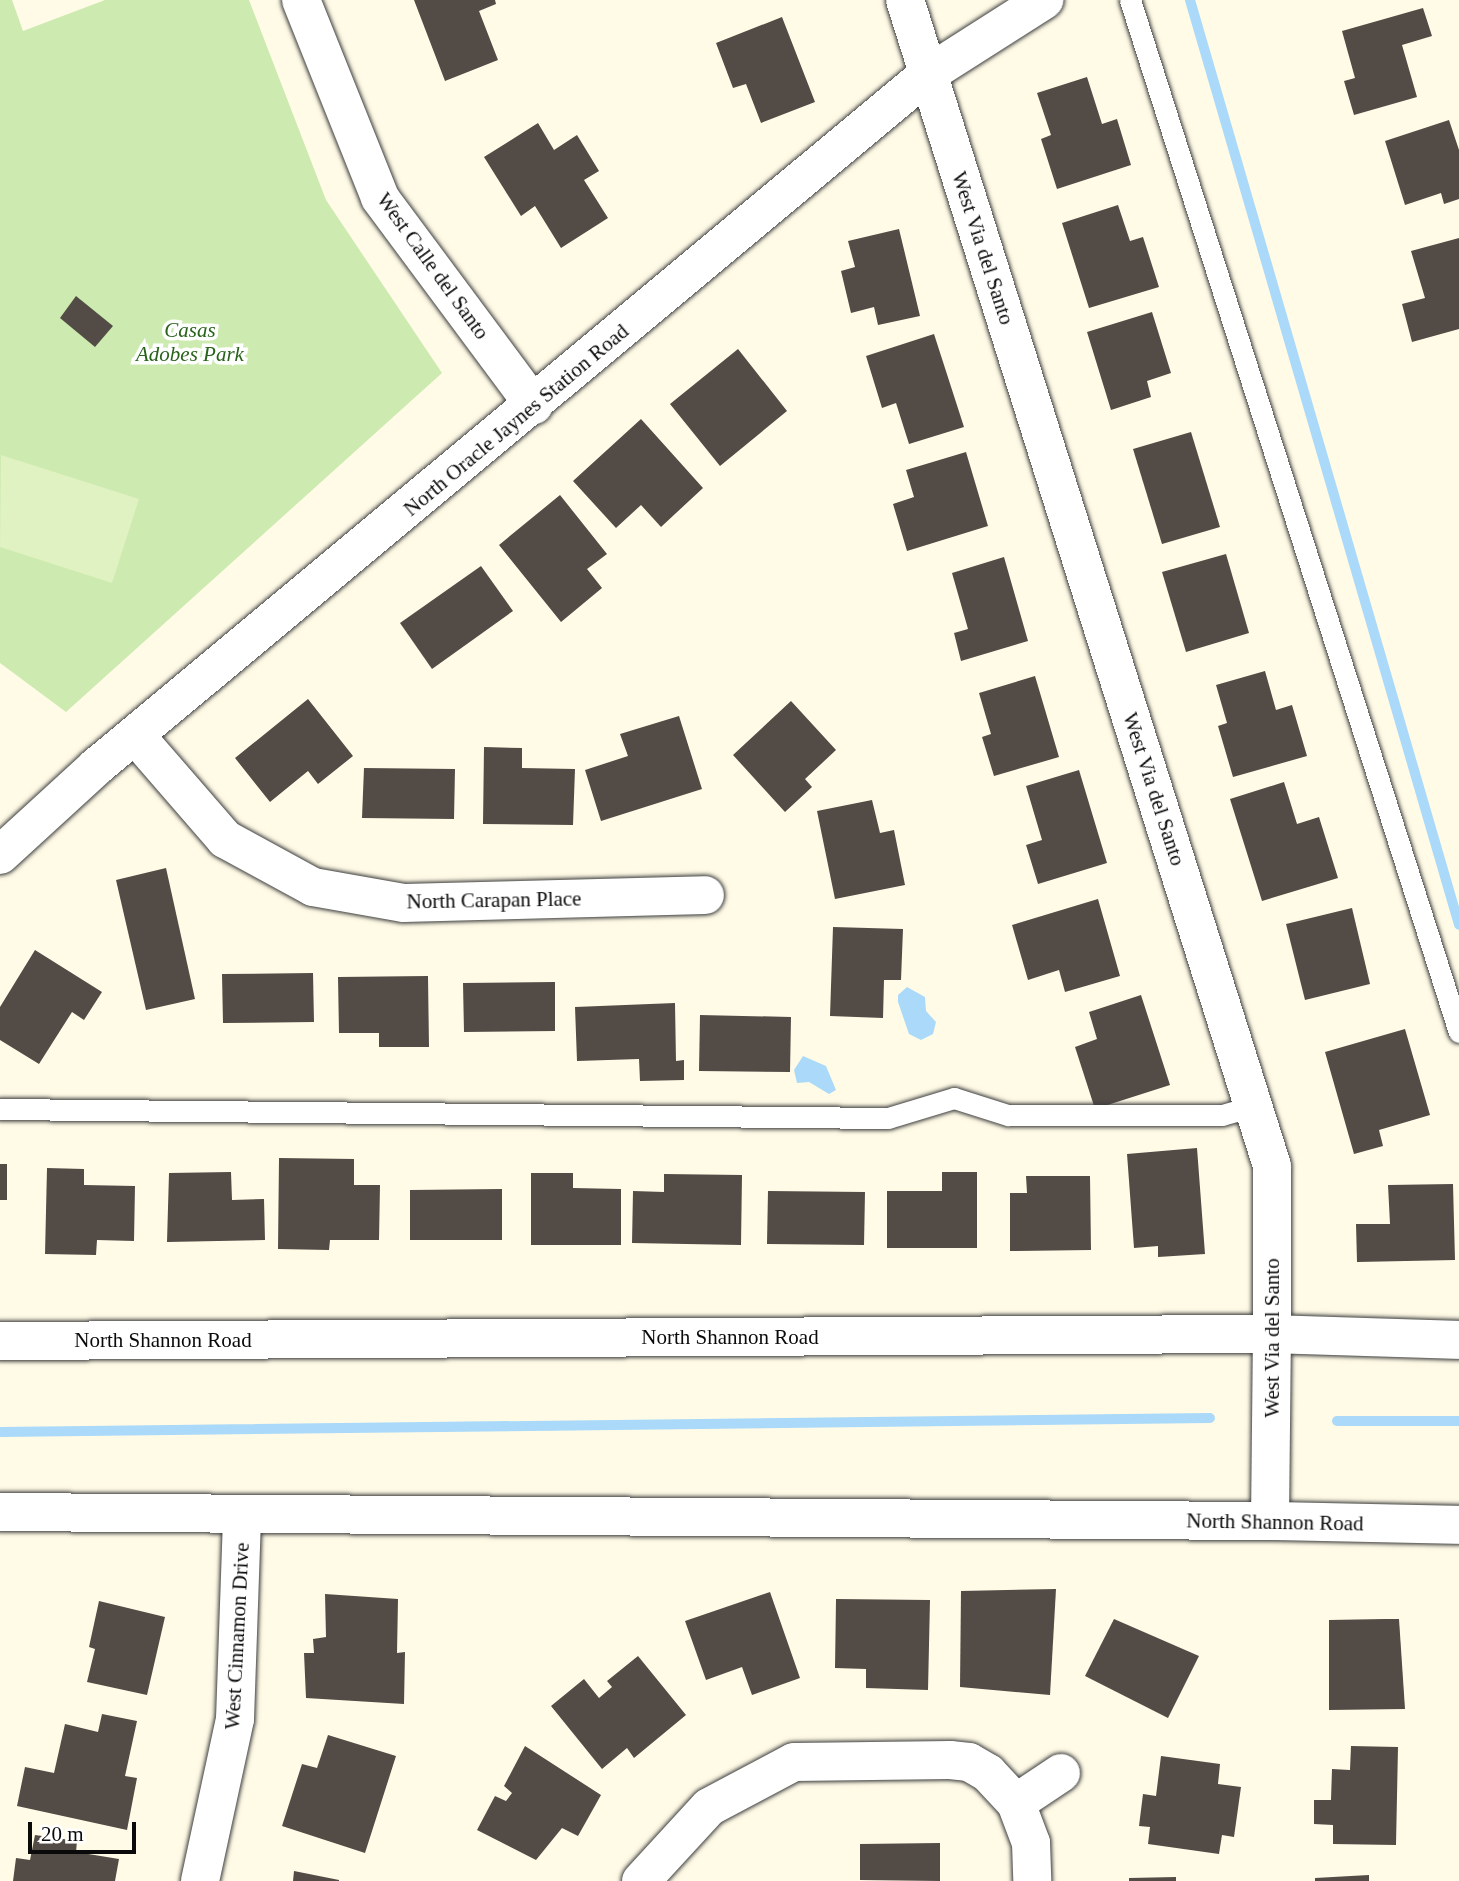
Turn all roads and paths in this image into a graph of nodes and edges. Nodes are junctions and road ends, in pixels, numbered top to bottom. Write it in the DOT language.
graph roads {
  1 [pos="301,0"];
  2 [pos="905,0"];
  3 [pos="1044,0"];
  4 [pos="1130,0"];
  5 [pos="928,74"];
  6 [pos="534,405"];
  7 [pos="135,735"];
  8 [pos="0,855"];
  9 [pos="705,895"];
  10 [pos="1459,1032"];
  11 [pos="1254,1106"];
  12 [pos="0,1109"];
  13 [pos="1272,1334"];
  14 [pos="1459,1340"];
  15 [pos="0,1341"];
  16 [pos="0,1512"];
  17 [pos="242,1514"];
  18 [pos="1270,1521"];
  19 [pos="1459,1525"];
  20 [pos="1061,1773"];
  21 [pos="1016,1804"];
  22 [pos="200,1881"];
  23 [pos="640,1881"];
  24 [pos="1032,1881"];
  1 -- 6 [label="street, West Calle del Santo"];
  2 -- 5 [label="street, West Via del Santo"];
  3 -- 5 [label="street, North Oracle Jaynes Station Road"];
  4 -- 10 [label="lane"];
  5 -- 6 [label="street, North Oracle Jaynes Station Road"];
  5 -- 11 [label="street, West Via del Santo"];
  6 -- 7 [label="street, North Oracle Jaynes Station Road"];
  7 -- 8 [label="street, North Oracle Jaynes Station Road"];
  7 -- 9 [label="street, North Carapan Place"];
  11 -- 12 [label="lane"];
  11 -- 13 [label="street, West Via del Santo"];
  13 -- 14 [label="street, North Shannon Road"];
  13 -- 15 [label="street, North Shannon Road"];
  13 -- 18 [label="street, West Via del Santo"];
  16 -- 17 [label="street, North Shannon Road"];
  17 -- 18 [label="street, North Shannon Road"];
  17 -- 22 [label="street, West Cinnamon Drive"];
  18 -- 19 [label="street, North Shannon Road"];
  20 -- 21 [label="street"];
  21 -- 23 [label="street"];
  21 -- 24 [label="street"];
}
